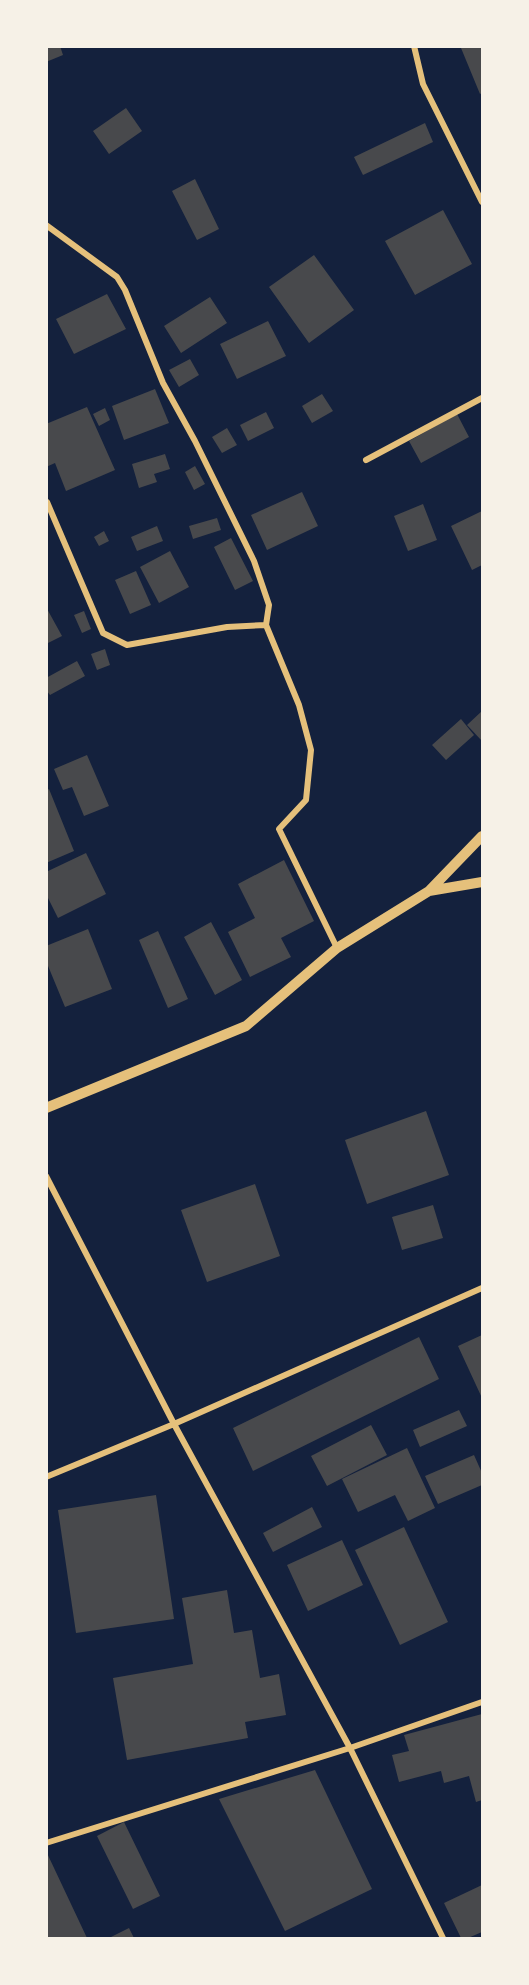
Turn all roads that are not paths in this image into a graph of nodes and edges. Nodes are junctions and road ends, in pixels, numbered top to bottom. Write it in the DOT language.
graph roads {
  1 [pos="414,46"];
  2 [pos="483,202"];
  3 [pos="46,225"];
  4 [pos="483,398"];
  5 [pos="366,460"];
  6 [pos="47,502"];
  7 [pos="266,625"];
  8 [pos="483,836"];
  9 [pos="483,882"];
  10 [pos="429,891"];
  11 [pos="337,948"];
  12 [pos="46,1108"];
  13 [pos="46,1176"];
  14 [pos="483,1288"];
  15 [pos="174,1424"];
  16 [pos="46,1477"];
  17 [pos="483,1702"];
  18 [pos="350,1748"];
  19 [pos="46,1843"];
  20 [pos="443,1938"];
  1 -- 2 [label="street"];
  3 -- 7 [label="street"];
  4 -- 5 [label="street"];
  6 -- 7 [label="street"];
  7 -- 11 [label="street"];
  8 -- 10 [label="street"];
  9 -- 10 [label="street"];
  10 -- 11 [label="street"];
  11 -- 12 [label="street"];
  13 -- 15 [label="street"];
  14 -- 15 [label="street"];
  15 -- 16 [label="street"];
  15 -- 18 [label="street"];
  17 -- 18 [label="street"];
  18 -- 19 [label="street"];
  18 -- 20 [label="street"];
}
